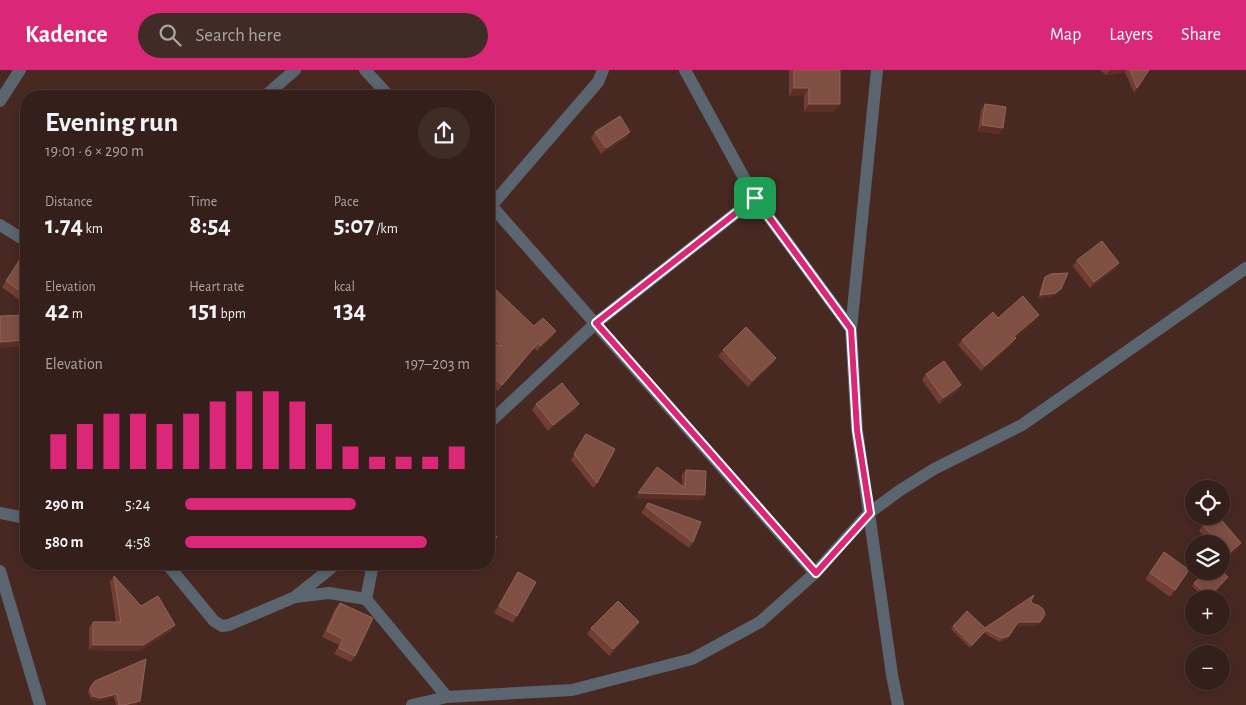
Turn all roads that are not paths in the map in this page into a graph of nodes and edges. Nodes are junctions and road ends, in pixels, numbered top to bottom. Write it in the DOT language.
graph roads {
  1 [pos="20,70"];
  2 [pos="295,70"];
  3 [pos="365,70"];
  4 [pos="603,70"];
  5 [pos="685,70"];
  6 [pos="877,70"];
  7 [pos="272,90"];
  8 [pos="384,90"];
  9 [pos="0,101"];
  10 [pos="495,198"];
  11 [pos="755,198"];
  12 [pos="495,210"];
  13 [pos="0,225"];
  14 [pos="20,237"];
  15 [pos="1246,268"];
  16 [pos="596,323"];
  17 [pos="851,329"];
  18 [pos="495,417"];
  19 [pos="0,513"];
  20 [pos="870,513"];
  21 [pos="20,517"];
  22 [pos="172,570"];
  23 [pos="329,570"];
  24 [pos="372,570"];
  25 [pos="0,571"];
  26 [pos="816,573"];
  27 [pos="295,597"];
  28 [pos="366,599"];
  29 [pos="447,697"];
  30 [pos="40,705"];
  31 [pos="412,705"];
  32 [pos="898,705"];
  1 -- 9 [label="street"];
  2 -- 7 [label="street"];
  3 -- 8 [label="street"];
  4 -- 10 [label="street"];
  5 -- 11 [label="street"];
  6 -- 17 [label="street"];
  11 -- 16 [label="street"];
  11 -- 17 [label="street"];
  12 -- 16 [label="street"];
  13 -- 14 [label="street"];
  15 -- 20 [label="street"];
  16 -- 18 [label="street"];
  16 -- 26 [label="street"];
  17 -- 20 [label="street"];
  19 -- 21 [label="street"];
  20 -- 26 [label="street"];
  20 -- 32 [label="street"];
  22 -- 27 [label="street"];
  23 -- 27 [label="street"];
  24 -- 28 [label="street"];
  25 -- 30 [label="street"];
  26 -- 29 [label="street"];
  27 -- 28 [label="street"];
  28 -- 29 [label="street"];
  29 -- 31 [label="street"];
}
